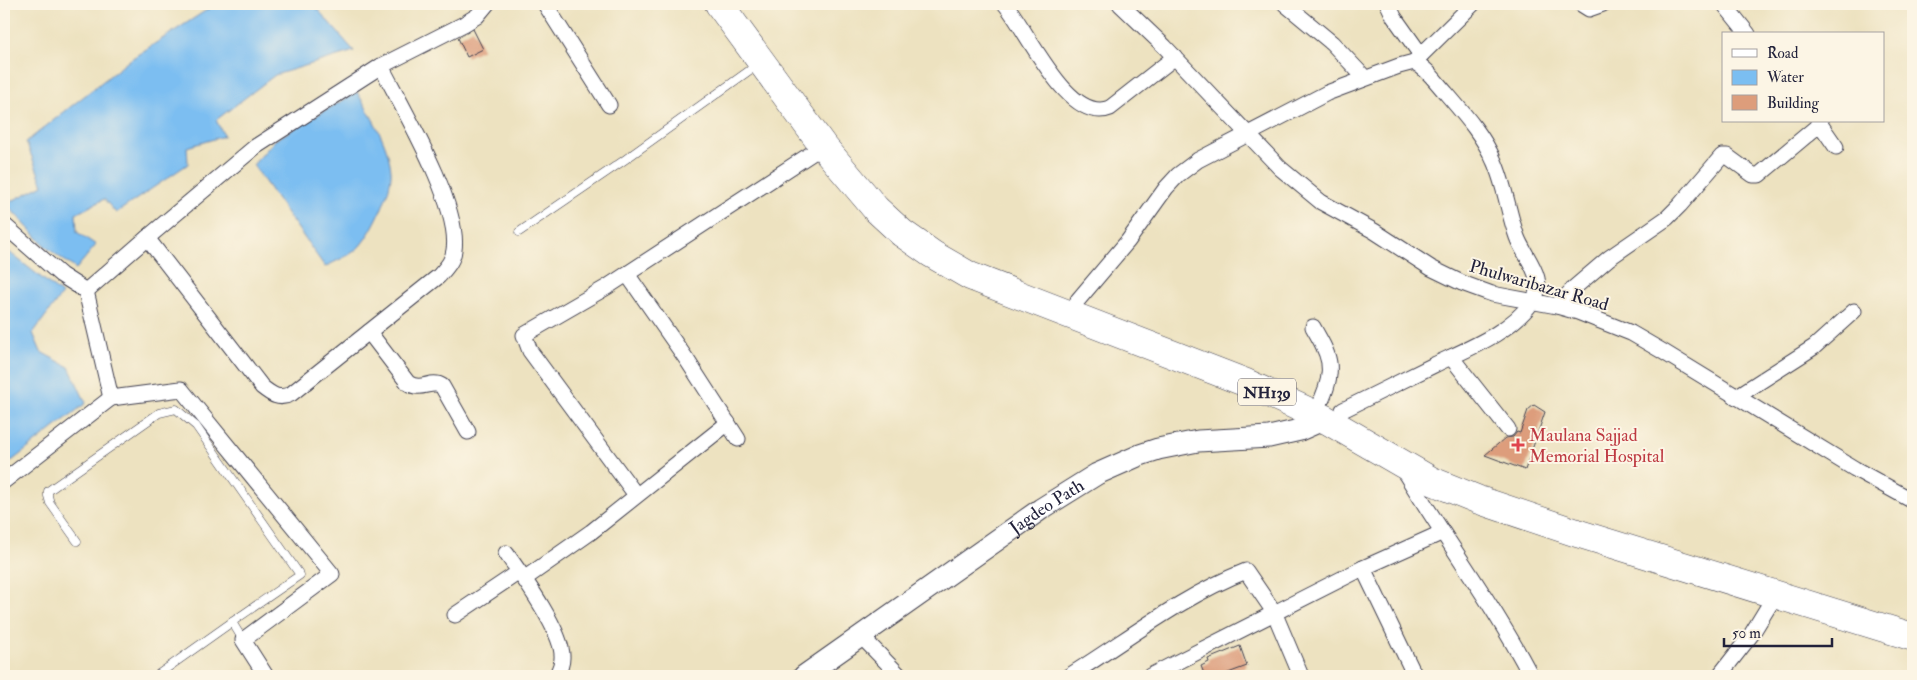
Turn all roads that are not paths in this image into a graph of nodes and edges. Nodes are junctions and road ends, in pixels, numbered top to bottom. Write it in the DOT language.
graph roads {
  1 [pos="488,4"];
  2 [pos="545,4"];
  3 [pos="719,4"];
  4 [pos="739,4"];
  5 [pos="1005,4"];
  6 [pos="1120,4"];
  7 [pos="1285,4"];
  8 [pos="1388,4"];
  9 [pos="1473,4"];
  10 [pos="1581,4"];
  11 [pos="1603,4"];
  12 [pos="1724,4"];
  13 [pos="1746,32"];
  14 [pos="1175,57"];
  15 [pos="1417,59"];
  16 [pos="763,61"];
  17 [pos="381,66"];
  18 [pos="1365,78"];
  19 [pos="609,105"];
  20 [pos="1819,123"];
  21 [pos="1248,135"];
  22 [pos="823,146"];
  23 [pos="1836,147"];
  24 [pos="4,225"];
  25 [pos="519,232"];
  26 [pos="147,238"];
  27 [pos="627,274"];
  28 [pos="86,291"];
  29 [pos="1078,300"];
  30 [pos="1533,301"];
  31 [pos="1557,306"];
  32 [pos="1854,311"];
  33 [pos="1122,325"];
  34 [pos="1313,327"];
  35 [pos="369,332"];
  36 [pos="1451,357"];
  37 [pos="1736,397"];
  38 [pos="111,398"];
  39 [pos="1330,409"];
  40 [pos="728,423"];
  41 [pos="1508,429"];
  42 [pos="468,432"];
  43 [pos="738,439"];
  44 [pos="1397,461"];
  45 [pos="4,481"];
  46 [pos="1911,495"];
  47 [pos="636,496"];
  48 [pos="1521,506"];
  49 [pos="1441,533"];
  50 [pos="77,541"];
  51 [pos="506,553"];
  52 [pos="1363,568"];
  53 [pos="521,575"];
  54 [pos="1776,594"];
  55 [pos="1274,612"];
  56 [pos="455,614"];
  57 [pos="232,622"];
  58 [pos="1913,622"];
  59 [pos="861,636"];
  60 [pos="1913,637"];
  61 [pos="243,640"];
  62 [pos="156,676"];
  63 [pos="266,676"];
  64 [pos="556,676"];
  65 [pos="804,676"];
  66 [pos="900,676"];
  67 [pos="1069,676"];
  68 [pos="1150,676"];
  69 [pos="1301,676"];
  70 [pos="1415,676"];
  71 [pos="1530,676"];
  72 [pos="1720,676"];
  1 -- 17 [label="street"];
  2 -- 19 [label="street"];
  3 -- 16 [label="highway, NH139"];
  4 -- 29 [label="highway, NH139"];
  5 -- 14 [label="street"];
  6 -- 14 [label="street, Phulwaribazar Road"];
  7 -- 18 [label="street"];
  8 -- 15 [label="street"];
  9 -- 15 [label="street"];
  10 -- 11 [label="street"];
  12 -- 13 [label="street"];
  14 -- 21 [label="street, Phulwaribazar Road"];
  15 -- 18 [label="street"];
  15 -- 30 [label="street"];
  16 -- 22 [label="highway, NH139"];
  16 -- 25 [label="lane"];
  17 -- 26 [label="street"];
  17 -- 35 [label="street"];
  18 -- 21 [label="street"];
  20 -- 23 [label="street"];
  20 -- 31 [label="street"];
  21 -- 29 [label="street"];
  21 -- 30 [label="street, Phulwaribazar Road"];
  22 -- 27 [label="street"];
  22 -- 33 [label="highway, NH139"];
  24 -- 28 [label="street"];
  26 -- 28 [label="street"];
  26 -- 35 [label="street"];
  27 -- 40 [label="street"];
  27 -- 47 [label="street"];
  28 -- 38 [label="street"];
  29 -- 33 [label="highway, NH139"];
  30 -- 31 [label="street, Phulwaribazar Road"];
  30 -- 36 [label="street"];
  31 -- 37 [label="street, Phulwaribazar Road"];
  32 -- 37 [label="street"];
  33 -- 39 [label="highway, NH139"];
  34 -- 39 [label="street"];
  35 -- 42 [label="street"];
  36 -- 39 [label="street"];
  36 -- 41 [label="street"];
  37 -- 46 [label="street, Phulwaribazar Road"];
  38 -- 45 [label="street"];
  38 -- 61 [label="street"];
  39 -- 44 [label="highway, NH139"];
  39 -- 48 [label="highway, NH139"];
  39 -- 59 [label="main road, Jagdeo Path"];
  40 -- 43 [label="street"];
  40 -- 47 [label="street"];
  44 -- 48 [label="highway, NH139"];
  44 -- 49 [label="street"];
  47 -- 53 [label="street"];
  48 -- 54 [label="highway, NH139"];
  48 -- 58 [label="highway, NH139"];
  49 -- 52 [label="street"];
  49 -- 71 [label="street"];
  50 -- 57 [label="lane"];
  51 -- 53 [label="street"];
  52 -- 55 [label="street"];
  52 -- 70 [label="street"];
  53 -- 56 [label="street"];
  53 -- 64 [label="street"];
  54 -- 60 [label="highway, NH139"];
  54 -- 72 [label="street"];
  55 -- 67 [label="street"];
  55 -- 68 [label="street"];
  55 -- 69 [label="street"];
  57 -- 61 [label="lane"];
  57 -- 62 [label="lane"];
  59 -- 65 [label="main road, Jagdeo Path"];
  59 -- 66 [label="street"];
  61 -- 63 [label="street"];
}
